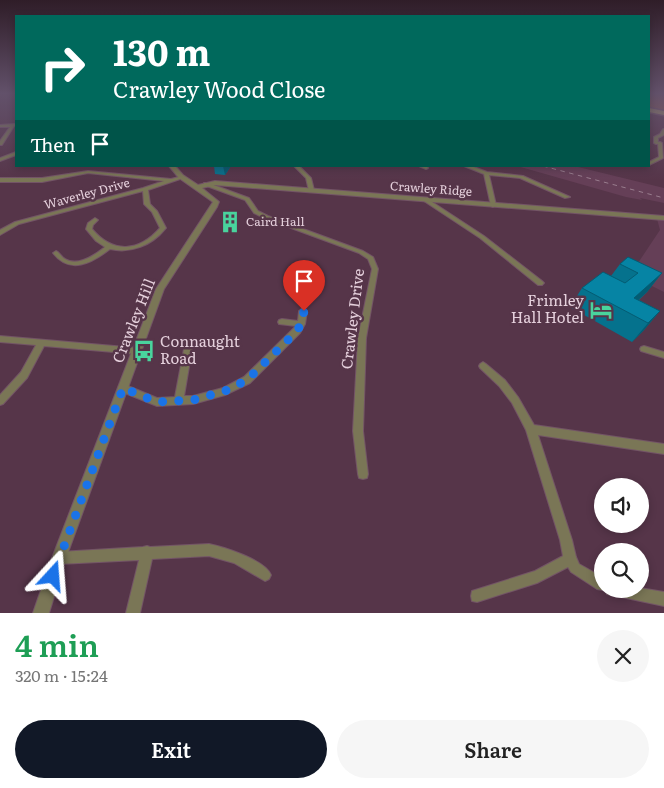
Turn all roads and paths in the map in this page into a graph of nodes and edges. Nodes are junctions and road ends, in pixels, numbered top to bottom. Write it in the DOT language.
graph roads {
  1 [pos="14,125"];
  2 [pos="0,126"];
  3 [pos="664,130"];
  4 [pos="660,143"];
  5 [pos="0,144"];
  6 [pos="0,153"];
  7 [pos="15,153"];
  8 [pos="10,155"];
  9 [pos="0,160"];
  10 [pos="650,164"];
  11 [pos="172,167"];
  12 [pos="297,167"];
  13 [pos="469,167"];
  14 [pos="486,173"];
  15 [pos="176,179"];
  16 [pos="0,180"];
  17 [pos="248,185"];
  18 [pos="202,186"];
  19 [pos="145,189"];
  20 [pos="311,190"];
  21 [pos="237,194"];
  22 [pos="564,194"];
  23 [pos="426,200"];
  24 [pos="493,204"];
  25 [pos="664,218"];
  26 [pos="95,220"];
  27 [pos="0,233"];
  28 [pos="109,247"];
  29 [pos="56,252"];
  30 [pos="540,283"];
  31 [pos="304,311"];
  32 [pos="282,322"];
  33 [pos="301,324"];
  34 [pos="0,339"];
  35 [pos="40,344"];
  36 [pos="644,348"];
  37 [pos="188,349"];
  38 [pos="137,351"];
  39 [pos="664,355"];
  40 [pos="483,366"];
  41 [pos="123,388"];
  42 [pos="179,400"];
  43 [pos="0,401"];
  44 [pos="531,429"];
  45 [pos="664,449"];
  46 [pos="363,474"];
  47 [pos="148,552"];
  48 [pos="59,558"];
  49 [pos="570,559"];
  50 [pos="265,575"];
  51 [pos="594,579"];
  52 [pos="477,596"];
  53 [pos="649,596"];
  54 [pos="664,599"];
  55 [pos="41,613"];
  56 [pos="133,613"];
  1 -- 2 [label="street"];
  1 -- 5 [label="street"];
  3 -- 4 [label="street"];
  4 -- 10 [label="street"];
  6 -- 8 [label="street"];
  7 -- 8 [label="street"];
  8 -- 9 [label="street"];
  11 -- 15 [label="street"];
  12 -- 20 [label="street"];
  13 -- 14 [label="street"];
  14 -- 22 [label="street"];
  14 -- 24 [label="street"];
  15 -- 16 [label="street"];
  15 -- 18 [label="street, Crawley Hill"];
  15 -- 19 [label="street, Waverley Drive"];
  17 -- 18 [label="street, Crawley Ridge"];
  17 -- 20 [label="street, Crawley Ridge"];
  17 -- 21 [label="street"];
  18 -- 21 [label="street, Crawley Drive"];
  18 -- 38 [label="street, Crawley Hill"];
  19 -- 27 [label="street, Waverley Drive"];
  19 -- 28 [label="street"];
  20 -- 23 [label="street, Crawley Ridge"];
  21 -- 46 [label="street, Crawley Drive"];
  23 -- 24 [label="street, Crawley Ridge"];
  23 -- 30 [label="street"];
  24 -- 25 [label="street, Crawley Ridge"];
  26 -- 28 [label="street"];
  28 -- 29 [label="street"];
  31 -- 33 [label="street"];
  32 -- 33 [label="street"];
  33 -- 42 [label="street"];
  34 -- 35 [label="street"];
  35 -- 38 [label="street"];
  35 -- 43 [label="street"];
  36 -- 39 [label="street"];
  37 -- 42 [label="street"];
  38 -- 41 [label="street, Crawley Hill"];
  40 -- 44 [label="street"];
  41 -- 42 [label="street"];
  41 -- 48 [label="street, Crawley Hill"];
  44 -- 45 [label="street"];
  44 -- 49 [label="street"];
  47 -- 48 [label="street"];
  47 -- 50 [label="street"];
  47 -- 56 [label="street"];
  48 -- 55 [label="street, Crawley Hill"];
  49 -- 51 [label="street"];
  49 -- 52 [label="street"];
  53 -- 54 [label="street"];
}
